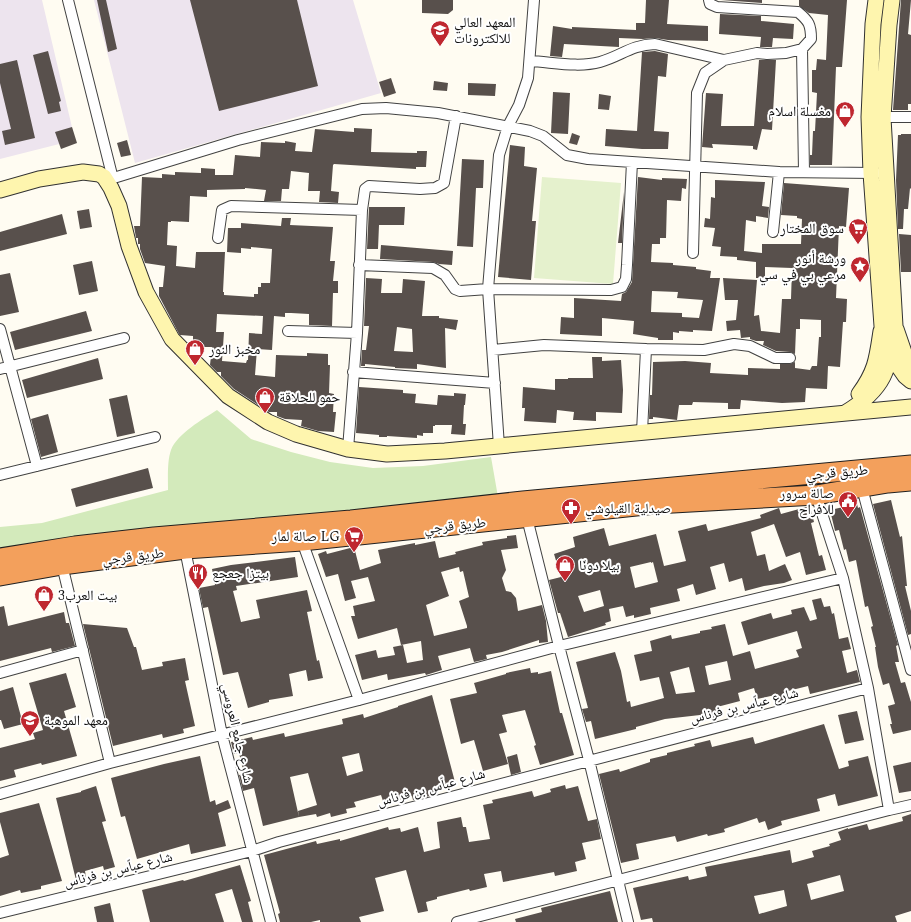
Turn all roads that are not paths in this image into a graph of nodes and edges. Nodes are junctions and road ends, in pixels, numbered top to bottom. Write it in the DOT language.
graph roads {
  1 [pos="68,0"];
  2 [pos="534,0"];
  3 [pos="709,0"];
  4 [pos="876,0"];
  5 [pos="892,0"];
  6 [pos="802,49"];
  7 [pos="724,60"];
  8 [pos="530,61"];
  9 [pos="456,116"];
  10 [pos="876,117"];
  11 [pos="911,117"];
  12 [pos="508,126"];
  13 [pos="632,162"];
  14 [pos="695,166"];
  15 [pos="778,172"];
  16 [pos="804,172"];
  17 [pos="871,173"];
  18 [pos="886,173"];
  19 [pos="110,180"];
  20 [pos="0,190"];
  21 [pos="362,210"];
  22 [pos="773,232"];
  23 [pos="218,238"];
  24 [pos="693,253"];
  25 [pos="359,265"];
  26 [pos="488,289"];
  27 [pos="889,326"];
  28 [pos="0,329"];
  29 [pos="288,331"];
  30 [pos="357,333"];
  31 [pos="124,338"];
  32 [pos="646,349"];
  33 [pos="493,350"];
  34 [pos="891,356"];
  35 [pos="790,358"];
  36 [pos="911,365"];
  37 [pos="10,367"];
  38 [pos="0,369"];
  39 [pos="353,372"];
  40 [pos="911,381"];
  41 [pos="495,383"];
  42 [pos="911,408"];
  43 [pos="840,414"];
  44 [pos="642,432"];
  45 [pos="155,436"];
  46 [pos="499,446"];
  47 [pos="348,449"];
  48 [pos="911,465"];
  49 [pos="37,466"];
  50 [pos="0,475"];
  51 [pos="911,481"];
  52 [pos="862,488"];
  53 [pos="816,495"];
  54 [pos="525,509"];
  55 [pos="302,541"];
  56 [pos="185,550"];
  57 [pos="0,558"];
  58 [pos="62,565"];
  59 [pos="0,576"];
  60 [pos="843,578"];
  61 [pos="559,646"];
  62 [pos="83,650"];
  63 [pos="911,670"];
  64 [pos="0,673"];
  65 [pos="868,688"];
  66 [pos="359,700"];
  67 [pos="222,735"];
  68 [pos="589,760"];
  69 [pos="110,763"];
  70 [pos="0,794"];
  71 [pos="911,805"];
  72 [pos="889,810"];
  73 [pos="252,850"];
  74 [pos="617,879"];
  75 [pos="0,913"];
  76 [pos="271,922"];
  77 [pos="457,922"];
  78 [pos="628,922"];
  1 -- 19 [label="street"];
  2 -- 8 [label="street"];
  3 -- 6 [label="street"];
  4 -- 10 [label="street"];
  5 -- 10 [label="street"];
  6 -- 7 [label="street"];
  6 -- 16 [label="street"];
  7 -- 8 [label="street"];
  7 -- 14 [label="street"];
  8 -- 12 [label="street"];
  9 -- 12 [label="street"];
  9 -- 19 [label="street"];
  9 -- 21 [label="street"];
  10 -- 11 [label="street"];
  10 -- 17 [label="street"];
  10 -- 18 [label="street"];
  12 -- 13 [label="street"];
  12 -- 26 [label="street"];
  13 -- 14 [label="street"];
  13 -- 26 [label="street"];
  14 -- 15 [label="street"];
  14 -- 24 [label="street"];
  15 -- 16 [label="street"];
  15 -- 22 [label="street"];
  16 -- 17 [label="street"];
  17 -- 18 [label="street"];
  17 -- 27 [label="street"];
  18 -- 27 [label="street"];
  19 -- 20 [label="street"];
  19 -- 47 [label="street"];
  21 -- 23 [label="street"];
  21 -- 25 [label="street"];
  25 -- 26 [label="street"];
  25 -- 30 [label="street"];
  26 -- 33 [label="street"];
  27 -- 34 [label="street"];
  27 -- 36 [label="street"];
  27 -- 43 [label="street"];
  28 -- 37 [label="street"];
  29 -- 30 [label="street"];
  30 -- 39 [label="street"];
  31 -- 37 [label="street"];
  32 -- 33 [label="street"];
  32 -- 35 [label="street"];
  32 -- 44 [label="street"];
  33 -- 41 [label="street"];
  34 -- 40 [label="street"];
  34 -- 43 [label="street"];
  37 -- 38 [label="street"];
  37 -- 49 [label="street"];
  39 -- 41 [label="street"];
  39 -- 47 [label="street"];
  41 -- 46 [label="street"];
  42 -- 43 [label="street"];
  43 -- 44 [label="street"];
  44 -- 46 [label="street"];
  45 -- 49 [label="street"];
  46 -- 47 [label="street"];
  48 -- 54 [label="highway, طريق قرجي"];
  49 -- 50 [label="street"];
  51 -- 52 [label="highway, طريق قرجي"];
  52 -- 53 [label="highway, طريق قرجي"];
  52 -- 63 [label="street"];
  53 -- 54 [label="highway, طريق قرجي"];
  53 -- 60 [label="street"];
  54 -- 55 [label="highway, طريق قرجي"];
  54 -- 57 [label="highway, طريق قرجي"];
  54 -- 61 [label="street"];
  55 -- 56 [label="highway, طريق قرجي"];
  55 -- 66 [label="street"];
  56 -- 58 [label="highway, طريق قرجي"];
  56 -- 67 [label="street, شارع جامع العروسي"];
  58 -- 59 [label="highway, طريق قرجي"];
  58 -- 62 [label="street"];
  60 -- 61 [label="street"];
  60 -- 65 [label="street"];
  61 -- 66 [label="street"];
  61 -- 68 [label="street"];
  62 -- 64 [label="street"];
  62 -- 69 [label="street"];
  65 -- 68 [label="street, شارع عباّس بن فرناس"];
  65 -- 72 [label="street"];
  66 -- 67 [label="street"];
  67 -- 69 [label="street"];
  67 -- 73 [label="street, شارع جامع العروسي"];
  68 -- 73 [label="street, شارع عباّس بن فرناس"];
  68 -- 74 [label="street"];
  69 -- 70 [label="street"];
  71 -- 72 [label="street"];
  72 -- 74 [label="street"];
  73 -- 75 [label="street, شارع عباّس بن فرناس"];
  73 -- 76 [label="street, شارع جامع العروسي"];
  74 -- 77 [label="street"];
  74 -- 78 [label="street"];
}
